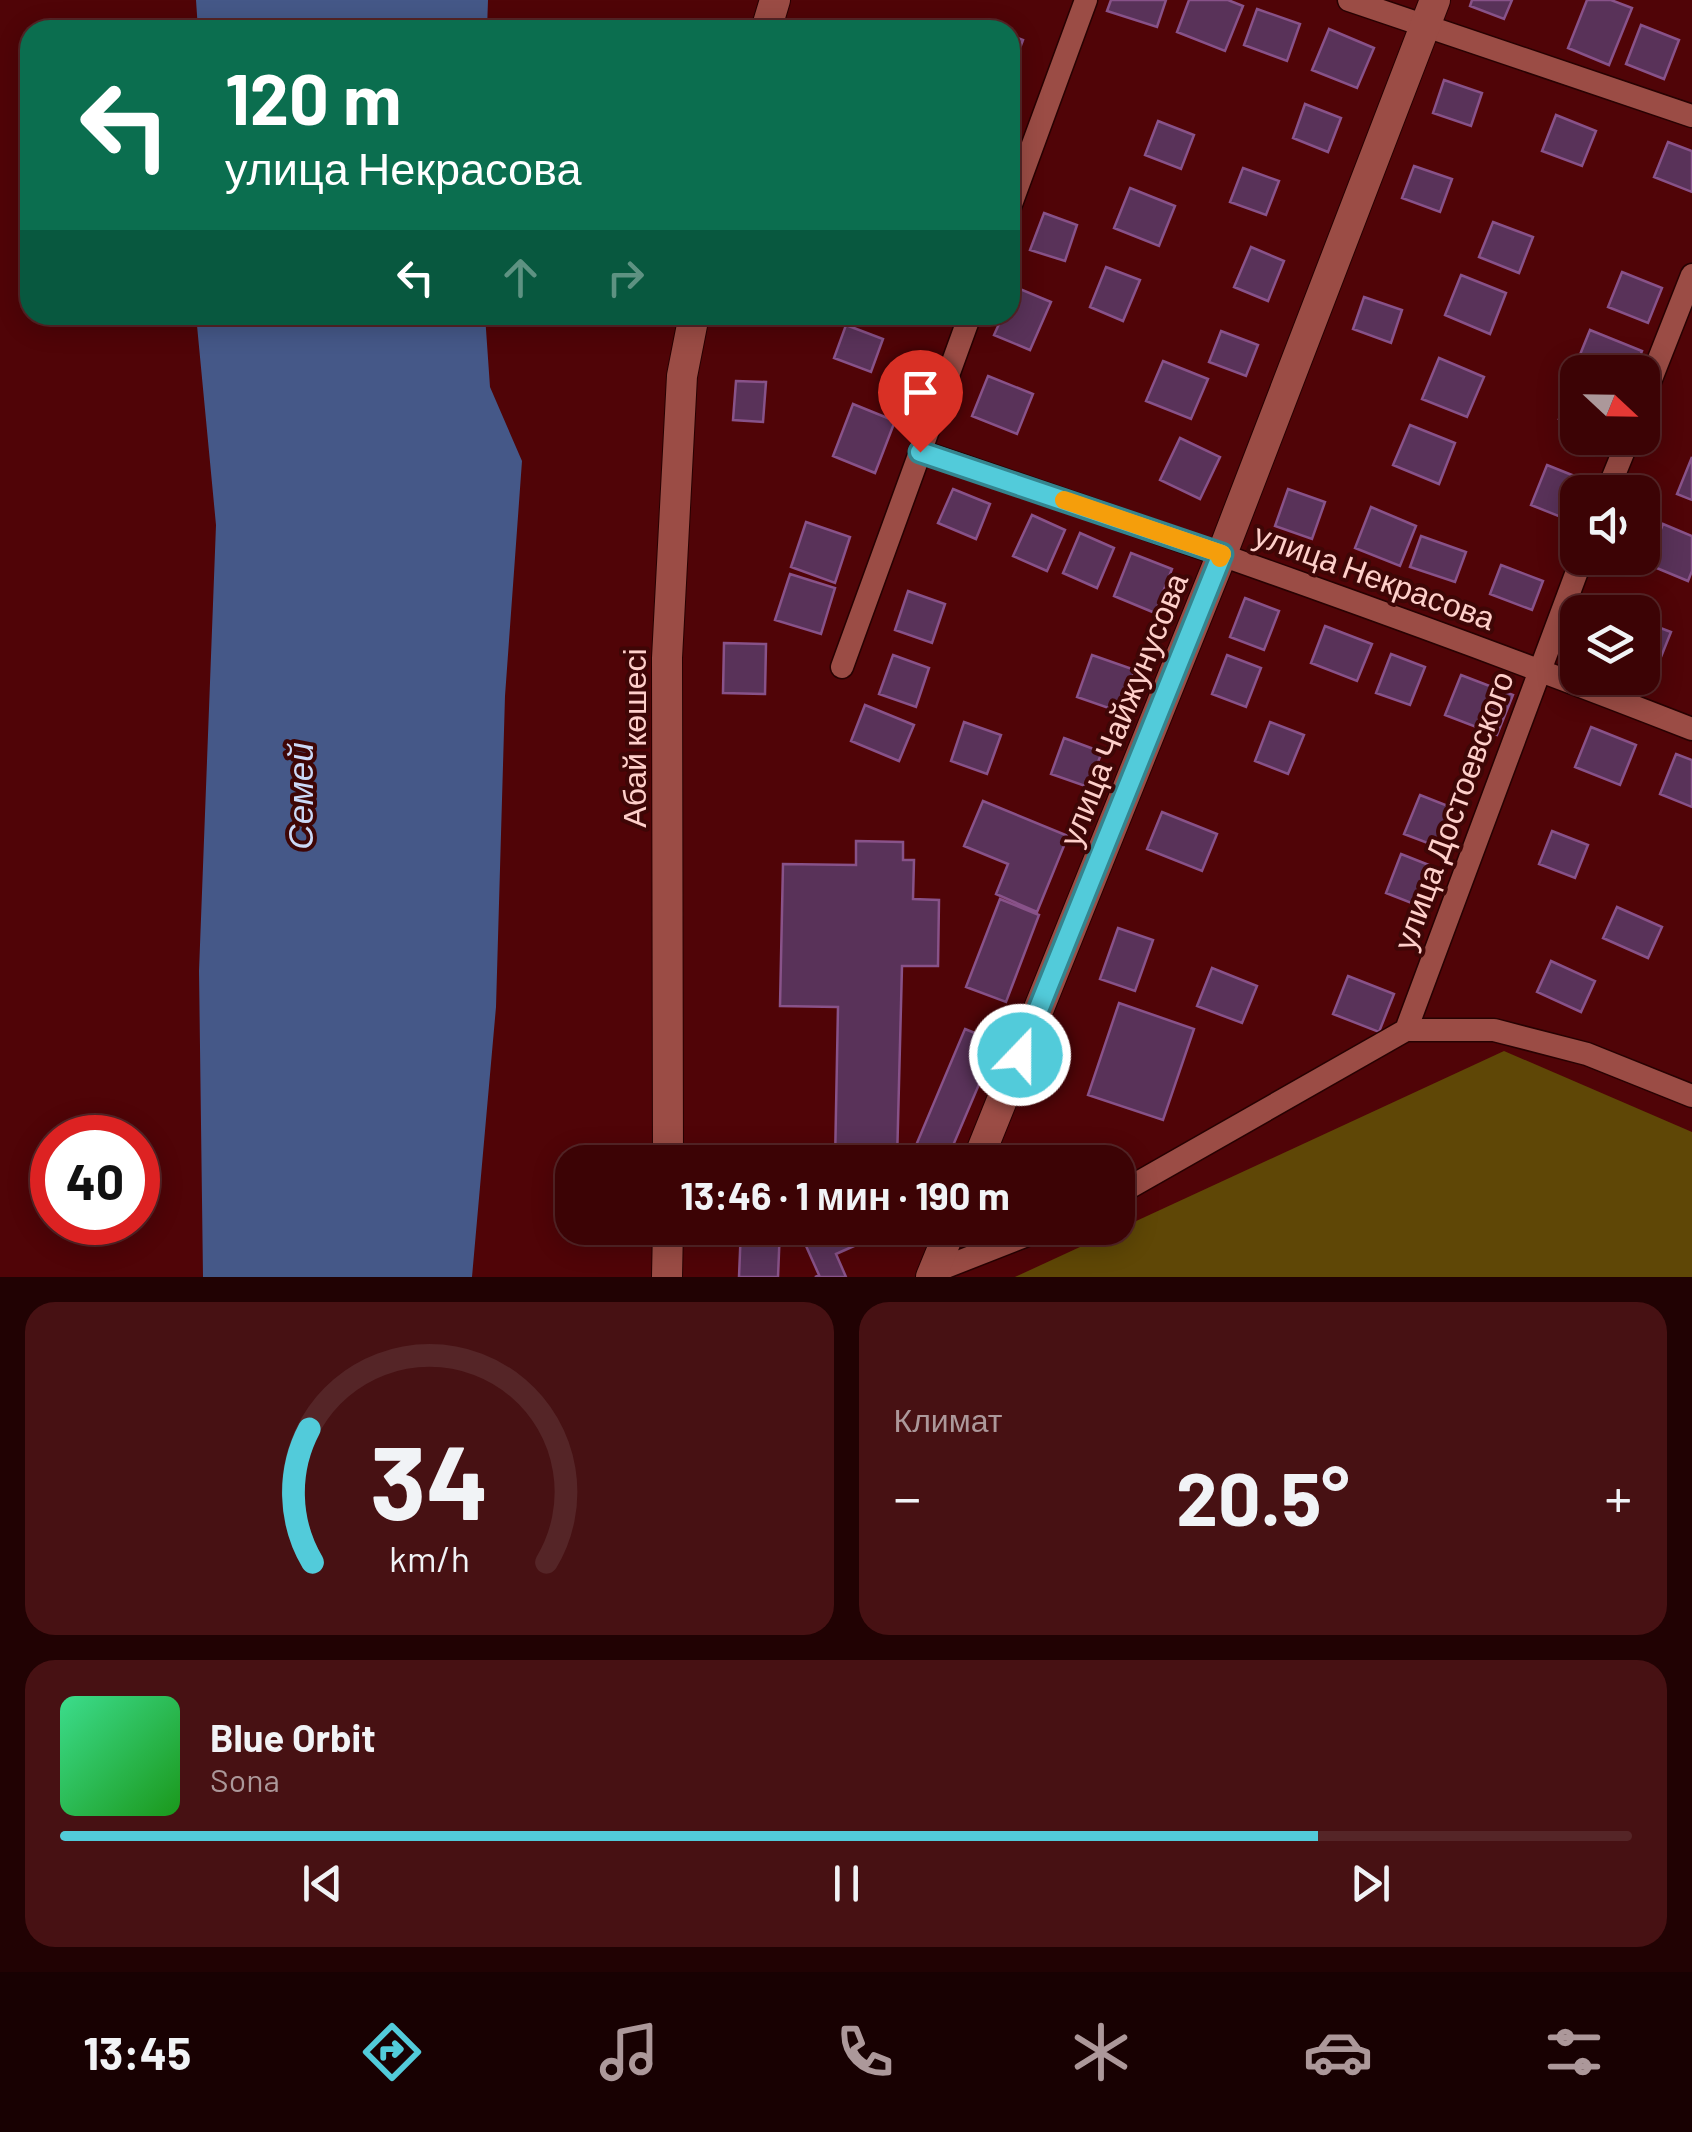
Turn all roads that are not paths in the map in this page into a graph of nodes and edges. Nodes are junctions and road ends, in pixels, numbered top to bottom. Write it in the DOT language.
graph roads {
  1 [pos="1086,0"];
  2 [pos="1349,0"];
  3 [pos="1430,13"];
  4 [pos="1692,116"];
  5 [pos="1020,179"];
  6 [pos="1692,274"];
  7 [pos="692,325"];
  8 [pos="966,325"];
  9 [pos="1660,356"];
  10 [pos="920,452"];
  11 [pos="1222,554"];
  12 [pos="1575,575"];
  13 [pos="842,667"];
  14 [pos="1538,669"];
  15 [pos="1692,729"];
  16 [pos="1406,1030"];
  17 [pos="1692,1096"];
  18 [pos="668,1145"];
  19 [pos="984,1145"];
  20 [pos="1135,1184"];
  21 [pos="668,1245"];
  22 [pos="944,1245"];
  23 [pos="1004,1245"];
  24 [pos="932,1275"];
  25 [pos="668,1277"];
  1 -- 5 [label="street"];
  2 -- 3 [label="street"];
  3 -- 4 [label="street"];
  3 -- 11 [label="street, улица Чайжунусова"];
  6 -- 9 [label="street"];
  7 -- 18 [label="street, Абай көшесі"];
  8 -- 10 [label="street"];
  10 -- 11 [label="street, улица Некрасова"];
  10 -- 13 [label="street"];
  11 -- 14 [label="street, улица Некрасова"];
  11 -- 19 [label="street, улица Чайжунусова"];
  12 -- 14 [label="street, улица Достоевского"];
  14 -- 15 [label="street, улица Некрасова"];
  14 -- 16 [label="street, улица Достоевского"];
  16 -- 17 [label="street"];
  16 -- 20 [label="street"];
  21 -- 25 [label="street"];
  22 -- 24 [label="street"];
  23 -- 24 [label="street"];
}
